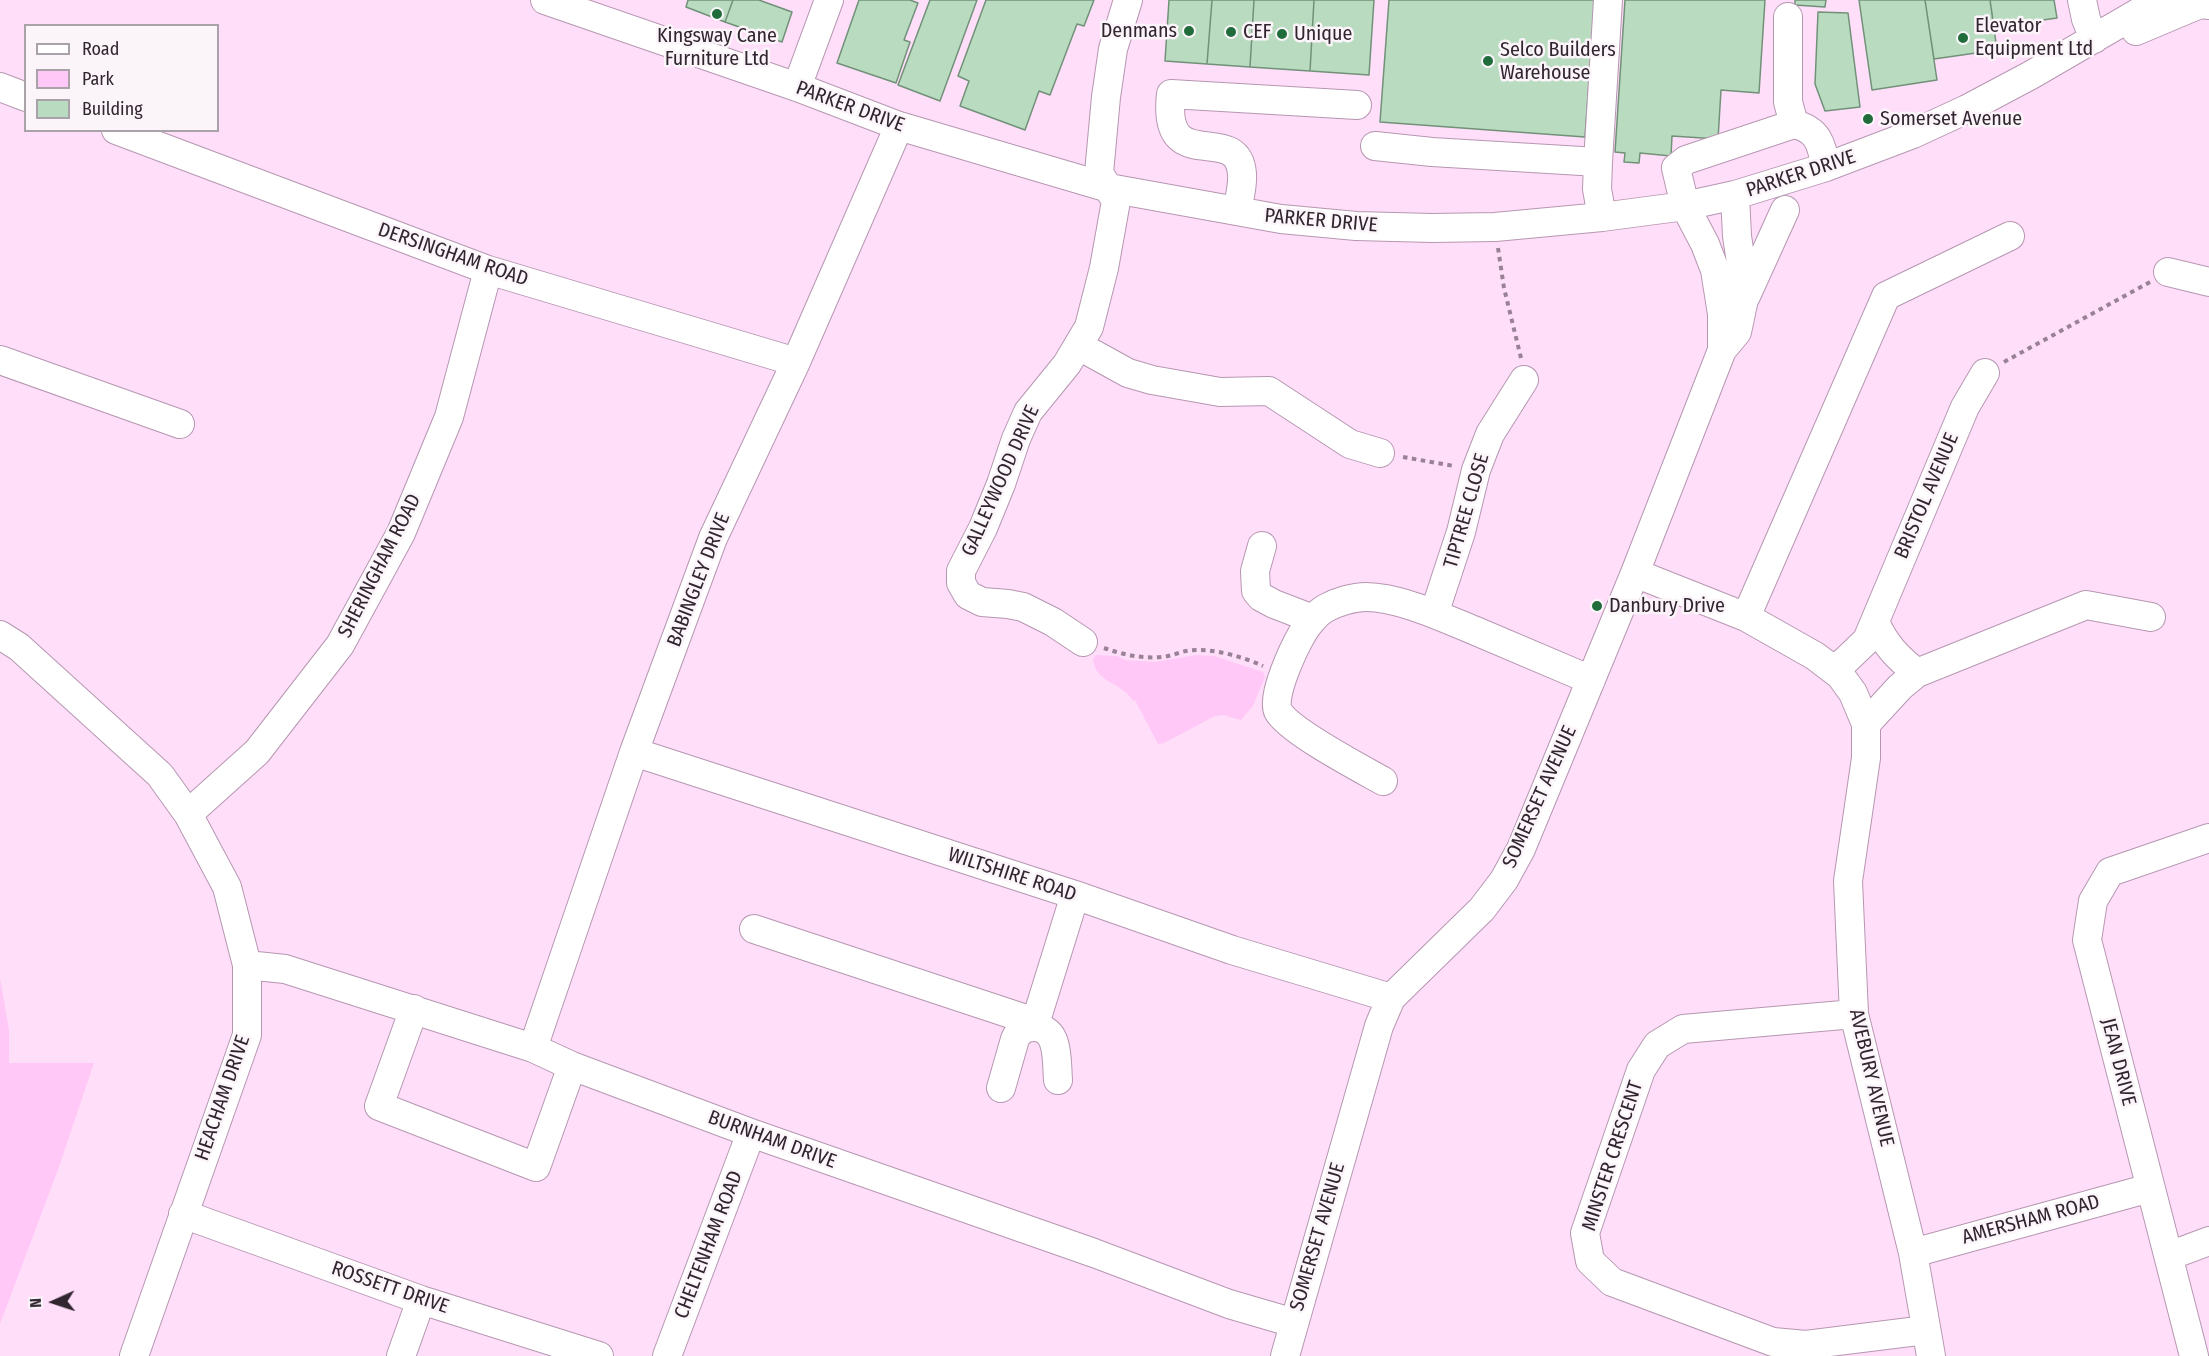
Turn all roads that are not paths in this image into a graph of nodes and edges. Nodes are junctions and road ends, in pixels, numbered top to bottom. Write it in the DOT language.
graph roads {
  1 [pos="545,0"];
  2 [pos="829,0"];
  3 [pos="1128,0"];
  4 [pos="1608,0"];
  5 [pos="2082,0"];
  6 [pos="2153,1"];
  7 [pos="2205,3"];
  8 [pos="1788,17"];
  9 [pos="2094,39"];
  10 [pos="0,87"];
  11 [pos="797,87"];
  12 [pos="24,96"];
  13 [pos="1357,105"];
  14 [pos="1794,124"];
  15 [pos="899,126"];
  16 [pos="121,132"];
  17 [pos="1375,146"];
  18 [pos="1598,162"];
  19 [pos="1826,167"];
  20 [pos="1108,188"];
  21 [pos="1735,195"];
  22 [pos="1685,206"];
  23 [pos="1785,210"];
  24 [pos="1237,211"];
  25 [pos="1602,217"];
  26 [pos="2010,236"];
  27 [pos="488,270"];
  28 [pos="2168,272"];
  29 [pos="2209,282"];
  30 [pos="1744,299"];
  31 [pos="1079,346"];
  32 [pos="1722,350"];
  33 [pos="0,360"];
  34 [pos="796,362"];
  35 [pos="1985,373"];
  36 [pos="1524,380"];
  37 [pos="180,424"];
  38 [pos="1380,453"];
  39 [pos="1263,546"];
  40 [pos="1635,573"];
  41 [pos="1434,614"];
  42 [pos="1746,617"];
  43 [pos="2151,617"];
  44 [pos="1313,620"];
  45 [pos="1875,622"];
  46 [pos="0,635"];
  47 [pos="1083,642"];
  48 [pos="1833,669"];
  49 [pos="1917,673"];
  50 [pos="1591,680"];
  51 [pos="1866,724"];
  52 [pos="634,752"];
  53 [pos="1383,781"];
  54 [pos="188,814"];
  55 [pos="2209,838"];
  56 [pos="1075,895"];
  57 [pos="754,929"];
  58 [pos="247,965"];
  59 [pos="1391,998"];
  60 [pos="414,1008"];
  61 [pos="1854,1014"];
  62 [pos="1034,1024"];
  63 [pos="533,1048"];
  64 [pos="572,1066"];
  65 [pos="1058,1080"];
  66 [pos="1000,1088"];
  67 [pos="751,1134"];
  68 [pos="2150,1188"];
  69 [pos="183,1214"];
  70 [pos="2209,1241"];
  71 [pos="1912,1253"];
  72 [pos="2169,1256"];
  73 [pos="421,1300"];
  74 [pos="1294,1323"];
  75 [pos="1928,1343"];
  76 [pos="134,1356"];
  77 [pos="401,1356"];
  78 [pos="599,1356"];
  79 [pos="667,1356"];
  80 [pos="1285,1356"];
  81 [pos="2194,1356"];
  1 -- 11 [label="street, PARKER DRIVE"];
  2 -- 11 [label="street"];
  3 -- 20 [label="street, GALLEYWOOD DRIVE"];
  4 -- 18 [label="street"];
  5 -- 9 [label="street"];
  6 -- 9 [label="street, PARKER DRIVE"];
  7 -- 9 [label="street, PARKER DRIVE"];
  8 -- 14 [label="street"];
  9 -- 19 [label="street, PARKER DRIVE"];
  10 -- 12 [label="street"];
  11 -- 15 [label="street, PARKER DRIVE"];
  13 -- 24 [label="street"];
  14 -- 19 [label="street"];
  14 -- 22 [label="street, SOMERSET AVENUE"];
  15 -- 20 [label="street, PARKER DRIVE"];
  15 -- 34 [label="street, BABINGLEY DRIVE"];
  16 -- 27 [label="street, DERSINGHAM ROAD"];
  17 -- 18 [label="street"];
  18 -- 25 [label="street"];
  19 -- 21 [label="street, PARKER DRIVE"];
  20 -- 24 [label="street, PARKER DRIVE"];
  20 -- 31 [label="street, GALLEYWOOD DRIVE"];
  21 -- 22 [label="street, PARKER DRIVE"];
  21 -- 30 [label="street, SOMERSET AVENUE"];
  22 -- 25 [label="street, PARKER DRIVE"];
  22 -- 32 [label="street, SOMERSET AVENUE"];
  23 -- 30 [label="street, SOMERSET AVENUE"];
  24 -- 25 [label="street, PARKER DRIVE"];
  26 -- 42 [label="street"];
  27 -- 34 [label="street, DERSINGHAM ROAD"];
  27 -- 54 [label="street, SHERINGHAM ROAD"];
  28 -- 29 [label="street"];
  30 -- 32 [label="street, SOMERSET AVENUE"];
  31 -- 38 [label="street"];
  31 -- 47 [label="street, GALLEYWOOD DRIVE"];
  32 -- 40 [label="street, SOMERSET AVENUE"];
  33 -- 37 [label="street"];
  34 -- 52 [label="street, BABINGLEY DRIVE"];
  35 -- 45 [label="street, BRISTOL AVENUE"];
  36 -- 41 [label="street, TIPTREE CLOSE"];
  39 -- 44 [label="street"];
  40 -- 42 [label="street, AVEBURY AVENUE"];
  40 -- 50 [label="street, SOMERSET AVENUE"];
  41 -- 44 [label="street"];
  41 -- 50 [label="street"];
  42 -- 48 [label="street, AVEBURY AVENUE"];
  43 -- 49 [label="street"];
  44 -- 53 [label="street"];
  45 -- 48 [label="street, BRISTOL AVENUE"];
  45 -- 49 [label="street"];
  46 -- 54 [label="street, HEACHAM DRIVE"];
  48 -- 51 [label="street, AVEBURY AVENUE"];
  49 -- 51 [label="street"];
  50 -- 59 [label="street, SOMERSET AVENUE"];
  51 -- 61 [label="street, AVEBURY AVENUE"];
  52 -- 56 [label="street, WILTSHIRE ROAD"];
  52 -- 63 [label="street, BABINGLEY DRIVE"];
  54 -- 58 [label="street, HEACHAM DRIVE"];
  55 -- 68 [label="street, JEAN DRIVE"];
  56 -- 59 [label="street, WILTSHIRE ROAD"];
  56 -- 62 [label="street"];
  57 -- 62 [label="street"];
  58 -- 60 [label="street, BURNHAM DRIVE"];
  58 -- 69 [label="street, HEACHAM DRIVE"];
  59 -- 74 [label="street, SOMERSET AVENUE"];
  60 -- 63 [label="street, BURNHAM DRIVE"];
  60 -- 64 [label="street"];
  61 -- 71 [label="street, AVEBURY AVENUE"];
  61 -- 75 [label="street, MINSTER CRESCENT"];
  62 -- 65 [label="street"];
  62 -- 66 [label="street"];
  63 -- 64 [label="street, BURNHAM DRIVE"];
  64 -- 67 [label="street, BURNHAM DRIVE"];
  67 -- 74 [label="street, BURNHAM DRIVE"];
  67 -- 79 [label="street, CHELTENHAM ROAD"];
  68 -- 71 [label="street, AMERSHAM ROAD"];
  68 -- 72 [label="street, JEAN DRIVE"];
  69 -- 73 [label="street, ROSSETT DRIVE"];
  69 -- 76 [label="street, HEACHAM DRIVE"];
  70 -- 72 [label="street"];
  71 -- 75 [label="street, AVEBURY AVENUE"];
  72 -- 81 [label="street, JEAN DRIVE"];
  73 -- 77 [label="street"];
  73 -- 78 [label="street, ROSSETT DRIVE"];
  74 -- 80 [label="street, SOMERSET AVENUE"];
}
